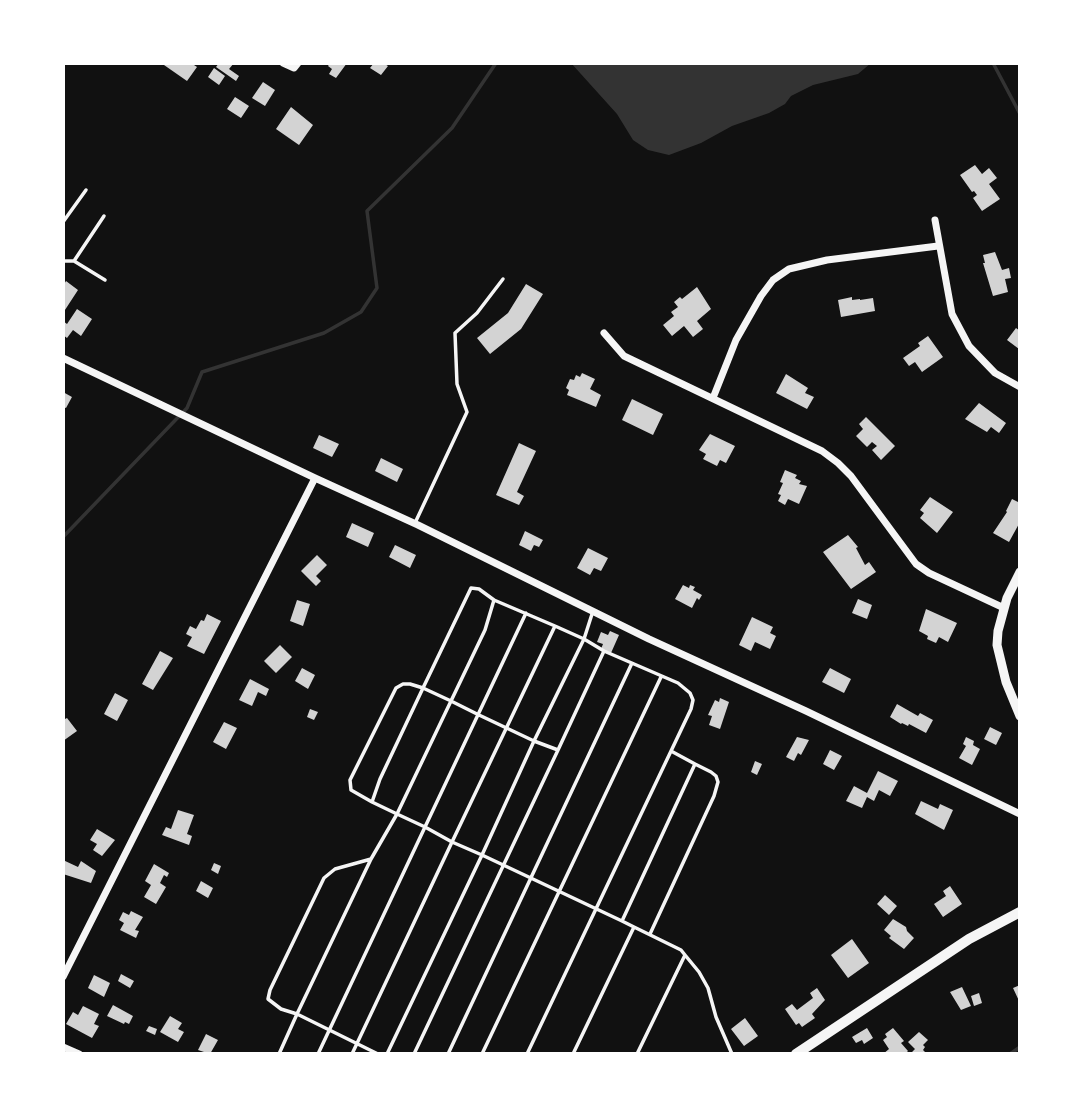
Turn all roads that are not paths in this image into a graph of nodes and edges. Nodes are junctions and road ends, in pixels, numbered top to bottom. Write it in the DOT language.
graph roads {
  1 [pos="283,63"];
  2 [pos="295,65"];
  3 [pos="86,190"];
  4 [pos="104,216"];
  5 [pos="935,220"];
  6 [pos="63,222"];
  7 [pos="938,246"];
  8 [pos="63,261"];
  9 [pos="74,261"];
  10 [pos="503,279"];
  11 [pos="104,281"];
  12 [pos="604,333"];
  13 [pos="63,358"];
  14 [pos="1020,387"];
  15 [pos="713,398"];
  16 [pos="315,478"];
  17 [pos="415,523"];
  18 [pos="1020,572"];
  19 [pos="494,600"];
  20 [pos="1004,608"];
  21 [pos="593,611"];
  22 [pos="526,613"];
  23 [pos="555,626"];
  24 [pos="584,639"];
  25 [pos="604,651"];
  26 [pos="632,663"];
  27 [pos="661,677"];
  28 [pos="424,688"];
  29 [pos="451,701"];
  30 [pos="479,715"];
  31 [pos="1020,716"];
  32 [pos="506,728"];
  33 [pos="534,741"];
  34 [pos="558,750"];
  35 [pos="671,751"];
  36 [pos="695,764"];
  37 [pos="372,802"];
  38 [pos="397,814"];
  39 [pos="1020,814"];
  40 [pos="425,827"];
  41 [pos="452,842"];
  42 [pos="482,855"];
  43 [pos="371,859"];
  44 [pos="503,865"];
  45 [pos="531,878"];
  46 [pos="559,891"];
  47 [pos="595,907"];
  48 [pos="1020,912"];
  49 [pos="622,921"];
  50 [pos="634,927"];
  51 [pos="650,934"];
  52 [pos="685,955"];
  53 [pos="63,977"];
  54 [pos="297,1014"];
  55 [pos="330,1029"];
  56 [pos="357,1043"];
  57 [pos="63,1047"];
  58 [pos="79,1054"];
  59 [pos="279,1054"];
  60 [pos="318,1054"];
  61 [pos="352,1054"];
  62 [pos="379,1054"];
  63 [pos="387,1054"];
  64 [pos="414,1054"];
  65 [pos="449,1054"];
  66 [pos="482,1054"];
  67 [pos="527,1054"];
  68 [pos="573,1054"];
  69 [pos="637,1054"];
  70 [pos="732,1054"];
  71 [pos="796,1054"];
  1 -- 2 [label="street"];
  3 -- 6 [label="lane"];
  4 -- 9 [label="lane"];
  5 -- 7 [label="street"];
  7 -- 14 [label="street"];
  7 -- 15 [label="street"];
  8 -- 9 [label="lane"];
  9 -- 11 [label="lane"];
  10 -- 17 [label="lane"];
  12 -- 15 [label="street"];
  13 -- 16 [label="street"];
  15 -- 20 [label="street"];
  16 -- 17 [label="street"];
  16 -- 53 [label="street"];
  17 -- 21 [label="street"];
  18 -- 20 [label="street"];
  19 -- 22 [label="lane"];
  19 -- 28 [label="lane"];
  19 -- 29 [label="lane"];
  20 -- 31 [label="street"];
  21 -- 24 [label="lane"];
  21 -- 39 [label="street"];
  22 -- 23 [label="lane"];
  22 -- 30 [label="lane"];
  23 -- 24 [label="lane"];
  23 -- 32 [label="lane"];
  24 -- 25 [label="lane"];
  24 -- 33 [label="lane"];
  25 -- 26 [label="lane"];
  25 -- 34 [label="lane"];
  26 -- 27 [label="lane"];
  26 -- 45 [label="lane"];
  27 -- 35 [label="lane"];
  27 -- 46 [label="lane"];
  28 -- 29 [label="lane"];
  28 -- 37 [label="lane"];
  28 -- 37 [label="lane"];
  29 -- 30 [label="lane"];
  29 -- 38 [label="lane"];
  30 -- 32 [label="lane"];
  30 -- 40 [label="lane"];
  32 -- 33 [label="lane"];
  32 -- 41 [label="lane"];
  33 -- 34 [label="lane"];
  33 -- 42 [label="lane"];
  34 -- 44 [label="lane"];
  35 -- 36 [label="lane"];
  35 -- 47 [label="lane"];
  36 -- 49 [label="lane"];
  36 -- 51 [label="lane"];
  37 -- 38 [label="lane"];
  38 -- 40 [label="lane"];
  38 -- 43 [label="lane"];
  40 -- 41 [label="lane"];
  40 -- 55 [label="lane"];
  41 -- 42 [label="lane"];
  41 -- 56 [label="lane"];
  42 -- 44 [label="lane"];
  42 -- 63 [label="lane"];
  43 -- 54 [label="lane"];
  43 -- 54 [label="lane"];
  44 -- 45 [label="lane"];
  44 -- 64 [label="lane"];
  45 -- 46 [label="lane"];
  45 -- 65 [label="lane"];
  46 -- 47 [label="lane"];
  46 -- 66 [label="lane"];
  47 -- 49 [label="lane"];
  47 -- 67 [label="lane"];
  48 -- 71 [label="main road"];
  49 -- 50 [label="lane"];
  50 -- 51 [label="lane"];
  50 -- 68 [label="lane"];
  51 -- 52 [label="lane"];
  52 -- 69 [label="lane"];
  52 -- 70 [label="lane"];
  54 -- 55 [label="lane"];
  54 -- 59 [label="lane"];
  55 -- 56 [label="lane"];
  55 -- 60 [label="lane"];
  56 -- 61 [label="lane"];
  56 -- 62 [label="lane"];
  57 -- 58 [label="street"];
}
